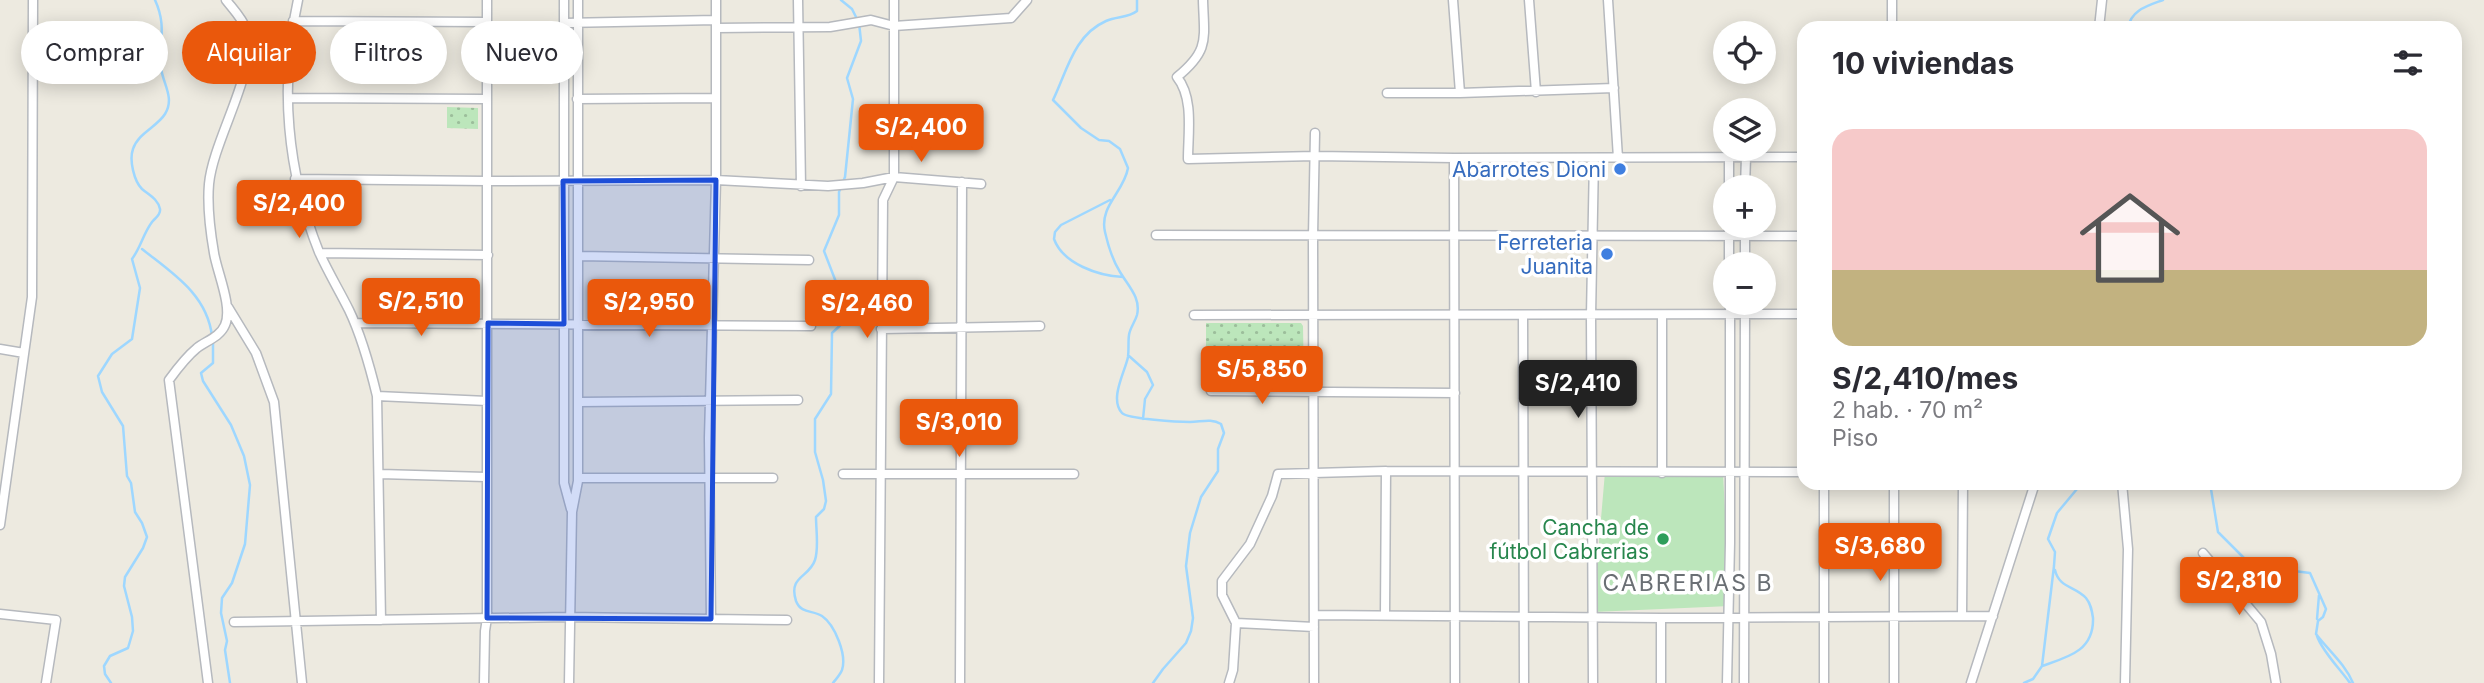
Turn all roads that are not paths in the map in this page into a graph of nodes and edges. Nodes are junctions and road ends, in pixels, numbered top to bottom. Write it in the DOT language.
graph roads {
  1 [pos="33,0"];
  2 [pos="226,0"];
  3 [pos="298,0"];
  4 [pos="487,0"];
  5 [pos="564,0"];
  6 [pos="578,0"];
  7 [pos="716,0"];
  8 [pos="798,0"];
  9 [pos="894,0"];
  10 [pos="1027,0"];
  11 [pos="1203,0"];
  12 [pos="1453,0"];
  13 [pos="1529,0"];
  14 [pos="1608,0"];
  15 [pos="1892,0"];
  16 [pos="2102,0"];
  17 [pos="293,21"];
  18 [pos="316,21"];
  19 [pos="486,21"];
  20 [pos="564,21"];
  21 [pos="578,21"];
  22 [pos="1892,21"];
  23 [pos="2100,21"];
  24 [pos="461,22"];
  25 [pos="583,22"];
  26 [pos="716,24"];
  27 [pos="894,26"];
  28 [pos="799,27"];
  29 [pos="288,84"];
  30 [pos="486,84"];
  31 [pos="564,84"];
  32 [pos="578,84"];
  33 [pos="1614,88"];
  34 [pos="1536,92"];
  35 [pos="1387,93"];
  36 [pos="1460,93"];
  37 [pos="288,98"];
  38 [pos="716,98"];
  39 [pos="486,99"];
  40 [pos="578,99"];
  41 [pos="1315,134"];
  42 [pos="1315,156"];
  43 [pos="1776,157"];
  44 [pos="1797,157"];
  45 [pos="1454,158"];
  46 [pos="1594,158"];
  47 [pos="1618,158"];
  48 [pos="1713,158"];
  49 [pos="894,177"];
  50 [pos="295,179"];
  51 [pos="716,180"];
  52 [pos="488,181"];
  53 [pos="563,181"];
  54 [pos="579,181"];
  55 [pos="962,182"];
  56 [pos="981,184"];
  57 [pos="801,186"];
  58 [pos="1713,232"];
  59 [pos="1156,235"];
  60 [pos="1313,236"];
  61 [pos="1453,236"];
  62 [pos="1776,236"];
  63 [pos="1797,236"];
  64 [pos="1592,237"];
  65 [pos="320,253"];
  66 [pos="488,255"];
  67 [pos="579,256"];
  68 [pos="714,258"];
  69 [pos="809,260"];
  70 [pos="228,307"];
  71 [pos="1314,314"];
  72 [pos="1454,314"];
  73 [pos="1713,314"];
  74 [pos="1776,314"];
  75 [pos="1797,314"];
  76 [pos="1194,315"];
  77 [pos="1523,315"];
  78 [pos="1662,315"];
  79 [pos="1730,315"];
  80 [pos="1745,315"];
  81 [pos="1591,316"];
  82 [pos="355,323"];
  83 [pos="488,323"];
  84 [pos="564,324"];
  85 [pos="578,324"];
  86 [pos="712,325"];
  87 [pos="811,326"];
  88 [pos="1040,326"];
  89 [pos="962,327"];
  90 [pos="881,329"];
  91 [pos="0,349"];
  92 [pos="24,353"];
  93 [pos="1211,391"];
  94 [pos="1313,393"];
  95 [pos="1455,393"];
  96 [pos="377,396"];
  97 [pos="798,400"];
  98 [pos="487,401"];
  99 [pos="710,401"];
  100 [pos="579,402"];
  101 [pos="5,457"];
  102 [pos="1386,471"];
  103 [pos="1455,472"];
  104 [pos="1592,472"];
  105 [pos="1797,472"];
  106 [pos="1314,473"];
  107 [pos="1523,473"];
  108 [pos="1662,473"];
  109 [pos="1731,473"];
  110 [pos="1745,473"];
  111 [pos="380,474"];
  112 [pos="843,474"];
  113 [pos="880,474"];
  114 [pos="962,474"];
  115 [pos="1074,474"];
  116 [pos="486,477"];
  117 [pos="578,478"];
  118 [pos="710,478"];
  119 [pos="773,478"];
  120 [pos="1824,490"];
  121 [pos="1894,490"];
  122 [pos="1962,490"];
  123 [pos="2033,490"];
  124 [pos="2123,490"];
  125 [pos="572,512"];
  126 [pos="0,525"];
  127 [pos="2203,553"];
  128 [pos="0,614"];
  129 [pos="1454,614"];
  130 [pos="1314,615"];
  131 [pos="1385,615"];
  132 [pos="1894,615"];
  133 [pos="1962,616"];
  134 [pos="1993,616"];
  135 [pos="568,617"];
  136 [pos="1524,617"];
  137 [pos="1593,617"];
  138 [pos="1730,617"];
  139 [pos="1744,617"];
  140 [pos="1824,617"];
  141 [pos="487,618"];
  142 [pos="1661,618"];
  143 [pos="711,619"];
  144 [pos="382,620"];
  145 [pos="787,620"];
  146 [pos="295,621"];
  147 [pos="234,622"];
  148 [pos="1236,622"];
  149 [pos="1314,627"];
  150 [pos="46,683"];
  151 [pos="208,683"];
  152 [pos="302,683"];
  153 [pos="484,683"];
  154 [pos="569,683"];
  155 [pos="880,683"];
  156 [pos="960,683"];
  157 [pos="1229,683"];
  158 [pos="1314,683"];
  159 [pos="1455,683"];
  160 [pos="1524,683"];
  161 [pos="1593,683"];
  162 [pos="1661,683"];
  163 [pos="1727,683"];
  164 [pos="1744,683"];
  165 [pos="1824,683"];
  166 [pos="1894,683"];
  167 [pos="1971,683"];
  168 [pos="2125,683"];
  169 [pos="2276,683"];
  1 -- 92 [label="street"];
  2 -- 70 [label="street"];
  3 -- 17 [label="street"];
  4 -- 19 [label="street"];
  5 -- 20 [label="street"];
  6 -- 21 [label="street"];
  7 -- 26 [label="street"];
  8 -- 28 [label="street"];
  9 -- 27 [label="street"];
  10 -- 27 [label="street"];
  11 -- 42 [label="street"];
  12 -- 36 [label="street"];
  13 -- 34 [label="street"];
  14 -- 33 [label="street"];
  15 -- 22 [label="street"];
  16 -- 23 [label="street"];
  18 -- 24 [label="street"];
  25 -- 26 [label="street"];
  26 -- 28 [label="street"];
  26 -- 38 [label="street"];
  27 -- 28 [label="street"];
  27 -- 49 [label="street"];
  28 -- 57 [label="street"];
  29 -- 37 [label="street"];
  30 -- 39 [label="street"];
  31 -- 53 [label="street"];
  32 -- 40 [label="street"];
  33 -- 34 [label="street"];
  33 -- 47 [label="street"];
  34 -- 36 [label="street"];
  35 -- 36 [label="street"];
  37 -- 39 [label="street"];
  37 -- 50 [label="street"];
  38 -- 40 [label="street"];
  38 -- 51 [label="street"];
  39 -- 52 [label="street"];
  40 -- 54 [label="street"];
  41 -- 42 [label="street"];
  42 -- 45 [label="street"];
  42 -- 60 [label="street"];
  43 -- 44 [label="street"];
  45 -- 46 [label="street"];
  45 -- 61 [label="street"];
  46 -- 47 [label="street"];
  46 -- 64 [label="street"];
  47 -- 48 [label="street"];
  49 -- 55 [label="street"];
  49 -- 57 [label="street"];
  49 -- 90 [label="street"];
  50 -- 52 [label="street"];
  50 -- 65 [label="street"];
  51 -- 54 [label="street"];
  51 -- 57 [label="street"];
  51 -- 68 [label="street"];
  52 -- 53 [label="street"];
  52 -- 66 [label="street"];
  53 -- 54 [label="street"];
  53 -- 84 [label="street"];
  54 -- 67 [label="street"];
  55 -- 56 [label="street"];
  55 -- 89 [label="street"];
  58 -- 64 [label="street"];
  59 -- 60 [label="street"];
  60 -- 61 [label="street"];
  60 -- 71 [label="street"];
  61 -- 64 [label="street"];
  61 -- 72 [label="street"];
  62 -- 63 [label="street"];
  64 -- 81 [label="street"];
  65 -- 66 [label="street"];
  65 -- 82 [label="street"];
  66 -- 83 [label="street"];
  67 -- 68 [label="street"];
  67 -- 85 [label="street"];
  68 -- 69 [label="street"];
  68 -- 86 [label="street"];
  70 -- 146 [label="street"];
  70 -- 151 [label="street"];
  71 -- 72 [label="street"];
  71 -- 76 [label="street"];
  71 -- 94 [label="street"];
  72 -- 77 [label="street"];
  72 -- 95 [label="street"];
  73 -- 78 [label="street"];
  74 -- 75 [label="street"];
  77 -- 81 [label="street"];
  77 -- 107 [label="street"];
  78 -- 81 [label="street"];
  78 -- 108 [label="street"];
  79 -- 109 [label="street"];
  80 -- 110 [label="street"];
  81 -- 104 [label="street"];
  82 -- 83 [label="street"];
  82 -- 96 [label="street"];
  83 -- 84 [label="street"];
  83 -- 98 [label="street"];
  84 -- 85 [label="street"];
  84 -- 125 [label="street"];
  85 -- 86 [label="street"];
  85 -- 100 [label="street"];
  86 -- 87 [label="street"];
  86 -- 99 [label="street"];
  88 -- 89 [label="street"];
  89 -- 90 [label="street"];
  89 -- 114 [label="street"];
  90 -- 113 [label="street"];
  91 -- 92 [label="street"];
  92 -- 101 [label="street"];
  93 -- 94 [label="street"];
  94 -- 95 [label="street"];
  94 -- 106 [label="street"];
  95 -- 103 [label="street"];
  96 -- 98 [label="street"];
  96 -- 111 [label="street"];
  97 -- 99 [label="street"];
  98 -- 116 [label="street"];
  99 -- 100 [label="street"];
  99 -- 118 [label="street"];
  100 -- 117 [label="street"];
  101 -- 126 [label="street"];
  102 -- 103 [label="street"];
  102 -- 106 [label="street"];
  102 -- 131 [label="street"];
  103 -- 107 [label="street"];
  103 -- 129 [label="street"];
  104 -- 107 [label="street"];
  104 -- 108 [label="street"];
  104 -- 137 [label="street"];
  105 -- 110 [label="street"];
  106 -- 130 [label="street"];
  106 -- 148 [label="street"];
  107 -- 136 [label="street"];
  108 -- 109 [label="street"];
  109 -- 110 [label="street"];
  109 -- 138 [label="street"];
  110 -- 139 [label="street"];
  111 -- 116 [label="street"];
  111 -- 144 [label="street"];
  112 -- 113 [label="street"];
  113 -- 114 [label="street"];
  113 -- 155 [label="street"];
  114 -- 115 [label="street"];
  114 -- 156 [label="street"];
  116 -- 141 [label="street"];
  117 -- 118 [label="street"];
  117 -- 125 [label="street"];
  118 -- 119 [label="street"];
  118 -- 143 [label="street"];
  120 -- 140 [label="street"];
  121 -- 132 [label="street"];
  122 -- 133 [label="street"];
  123 -- 134 [label="street"];
  124 -- 168 [label="street"];
  125 -- 135 [label="street"];
  127 -- 169 [label="street"];
  128 -- 150 [label="street"];
  129 -- 131 [label="street"];
  129 -- 136 [label="street"];
  129 -- 159 [label="street"];
  130 -- 131 [label="street"];
  130 -- 149 [label="street"];
  132 -- 133 [label="street"];
  132 -- 140 [label="street"];
  132 -- 166 [label="street"];
  133 -- 134 [label="street"];
  134 -- 167 [label="street"];
  135 -- 141 [label="street"];
  135 -- 143 [label="street"];
  135 -- 154 [label="street"];
  136 -- 137 [label="street"];
  136 -- 160 [label="street"];
  137 -- 142 [label="street"];
  137 -- 161 [label="street"];
  138 -- 139 [label="street"];
  138 -- 142 [label="street"];
  138 -- 163 [label="street"];
  139 -- 140 [label="street"];
  139 -- 164 [label="street"];
  140 -- 165 [label="street"];
  141 -- 144 [label="street"];
  141 -- 153 [label="street"];
  142 -- 162 [label="street"];
  143 -- 145 [label="street"];
  144 -- 146 [label="street"];
  146 -- 147 [label="street"];
  146 -- 152 [label="street"];
  148 -- 149 [label="street"];
  148 -- 157 [label="street"];
  149 -- 158 [label="street"];
}
